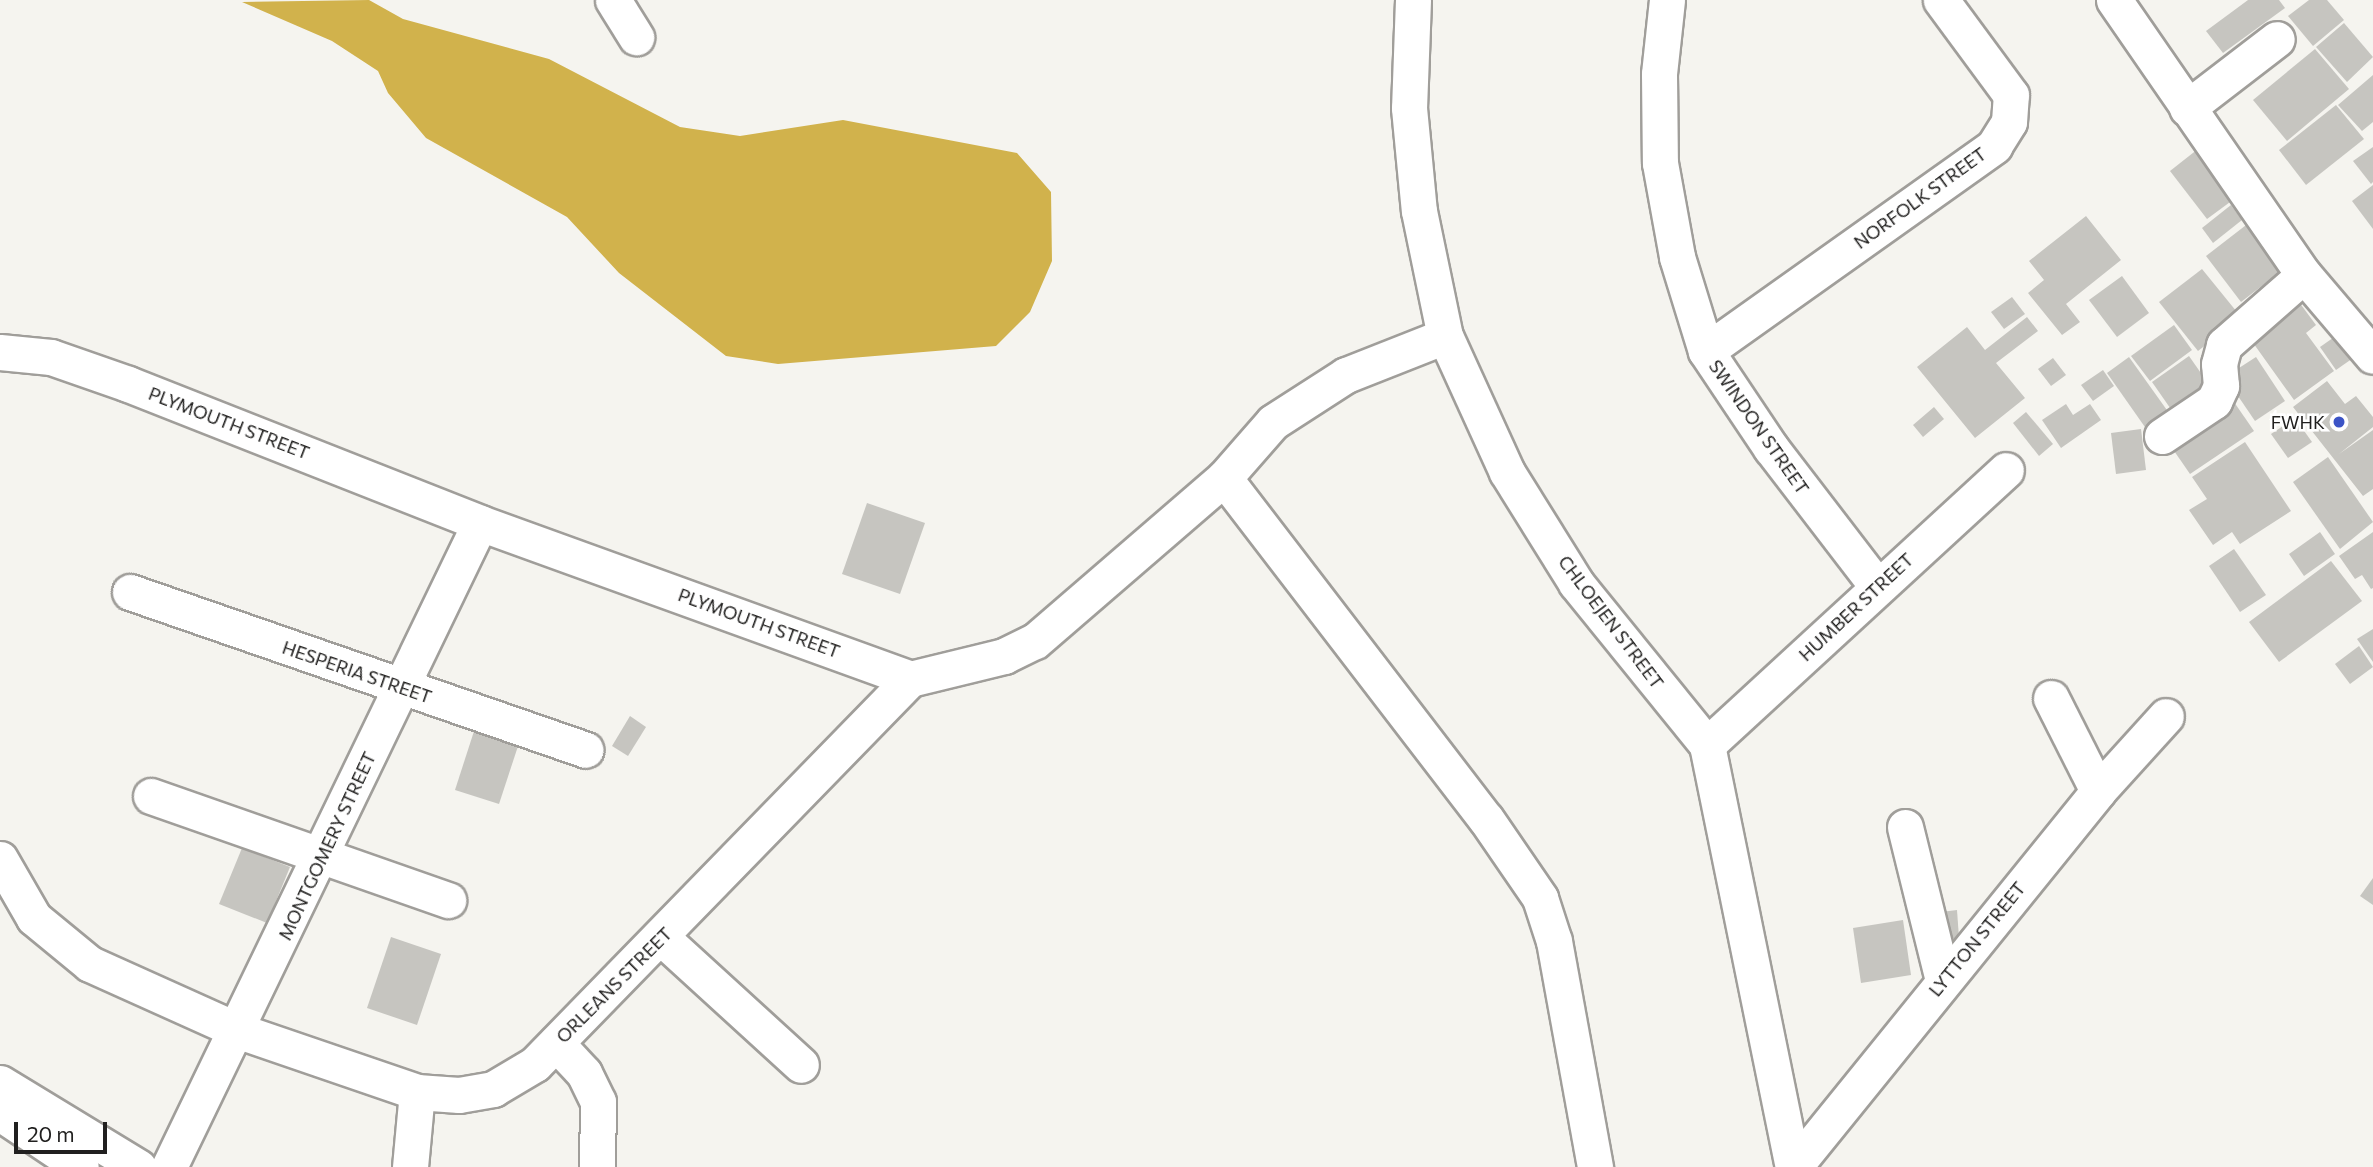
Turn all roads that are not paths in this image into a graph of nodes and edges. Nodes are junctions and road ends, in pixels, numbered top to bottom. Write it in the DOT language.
graph roads {
  1 [pos="613,0"];
  2 [pos="1413,0"];
  3 [pos="1667,0"];
  4 [pos="1941,0"];
  5 [pos="2114,0"];
  6 [pos="636,37"];
  7 [pos="2277,39"];
  8 [pos="2187,108"];
  9 [pos="2304,275"];
  10 [pos="1444,337"];
  11 [pos="1706,351"];
  12 [pos="0,352"];
  13 [pos="2373,356"];
  14 [pos="2162,436"];
  15 [pos="2006,470"];
  16 [pos="1224,478"];
  17 [pos="480,523"];
  18 [pos="1877,586"];
  19 [pos="130,592"];
  20 [pos="909,679"];
  21 [pos="401,688"];
  22 [pos="2051,698"];
  23 [pos="2166,716"];
  24 [pos="1707,745"];
  25 [pos="585,750"];
  26 [pos="2098,791"];
  27 [pos="151,796"];
  28 [pos="1905,827"];
  29 [pos="322,858"];
  30 [pos="0,859"];
  31 [pos="448,900"];
  32 [pos="662,938"];
  33 [pos="1943,980"];
  34 [pos="239,1031"];
  35 [pos="556,1043"];
  36 [pos="801,1065"];
  37 [pos="0,1083"];
  38 [pos="418,1092"];
  39 [pos="0,1113"];
  40 [pos="128,1164"];
  41 [pos="81,1167"];
  42 [pos="169,1167"];
  43 [pos="410,1167"];
  44 [pos="597,1167"];
  45 [pos="1595,1167"];
  46 [pos="1793,1167"];
  1 -- 6 [label="street"];
  2 -- 10 [label="street, CHLOEJEN STREET"];
  3 -- 11 [label="street, SWINDON STREET"];
  4 -- 11 [label="street, NORFOLK STREET"];
  5 -- 8 [label="street"];
  7 -- 8 [label="street"];
  8 -- 9 [label="street"];
  9 -- 13 [label="street"];
  9 -- 14 [label="street"];
  10 -- 16 [label="street"];
  10 -- 24 [label="street, CHLOEJEN STREET"];
  11 -- 18 [label="street, SWINDON STREET"];
  12 -- 17 [label="street, PLYMOUTH STREET"];
  15 -- 18 [label="street, HUMBER STREET"];
  16 -- 20 [label="street"];
  16 -- 45 [label="street"];
  17 -- 20 [label="street, PLYMOUTH STREET"];
  17 -- 21 [label="street, MONTGOMERY STREET"];
  18 -- 24 [label="street, HUMBER STREET"];
  19 -- 21 [label="street, HESPERIA STREET"];
  20 -- 32 [label="street, ORLEANS STREET"];
  21 -- 25 [label="street, HESPERIA STREET"];
  21 -- 29 [label="street, MONTGOMERY STREET"];
  22 -- 26 [label="street"];
  23 -- 26 [label="street, LYTTON STREET"];
  24 -- 46 [label="street, CHLOEJEN STREET"];
  26 -- 33 [label="street, LYTTON STREET"];
  27 -- 29 [label="street"];
  28 -- 33 [label="street"];
  29 -- 31 [label="street"];
  29 -- 34 [label="street, MONTGOMERY STREET"];
  30 -- 34 [label="street, ORLEANS STREET"];
  32 -- 35 [label="street, ORLEANS STREET"];
  32 -- 36 [label="street"];
  33 -- 46 [label="street, LYTTON STREET"];
  34 -- 38 [label="street, ORLEANS STREET"];
  34 -- 42 [label="street, MONTGOMERY STREET"];
  35 -- 38 [label="street, ORLEANS STREET"];
  35 -- 44 [label="street"];
  37 -- 40 [label="street"];
  38 -- 43 [label="street"];
  39 -- 41 [label="street"];
}
